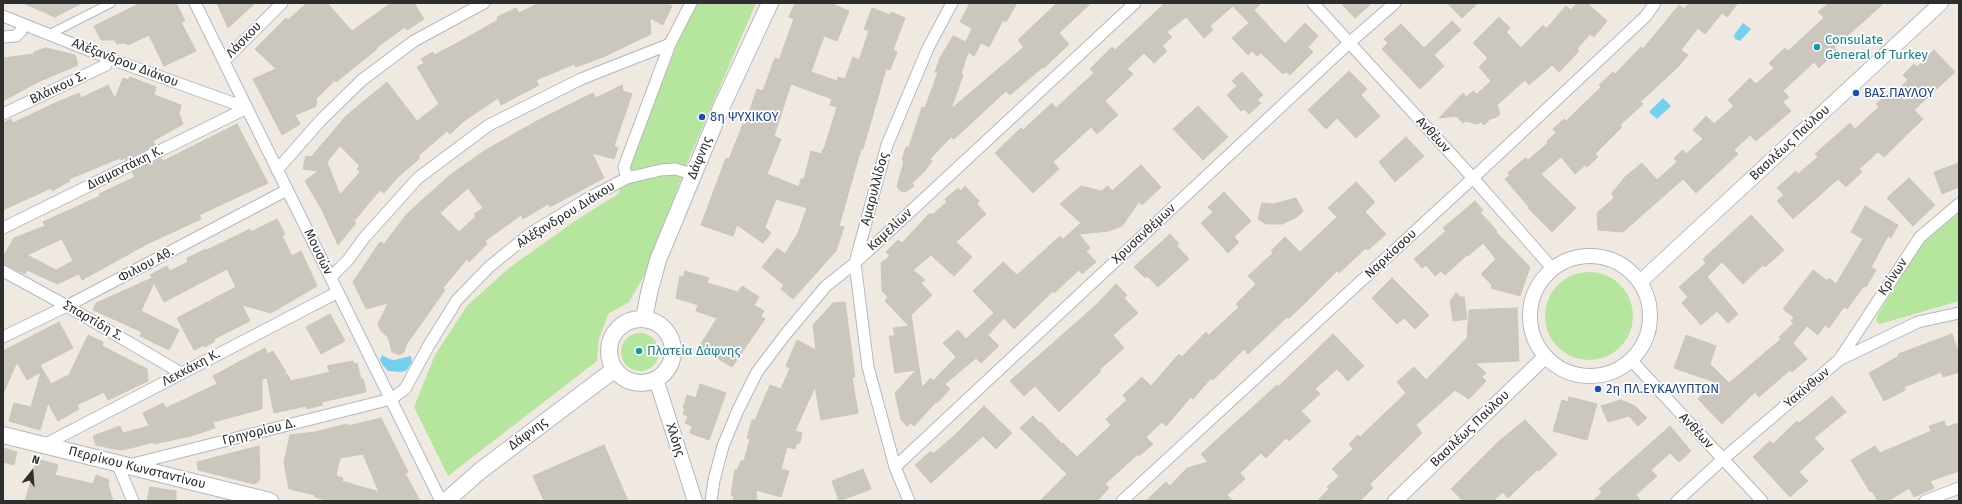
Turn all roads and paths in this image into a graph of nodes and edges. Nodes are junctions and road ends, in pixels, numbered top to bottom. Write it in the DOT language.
graph roads {
  1 [pos="111,3"];
  2 [pos="195,3"];
  3 [pos="282,3"];
  4 [pos="484,3"];
  5 [pos="691,3"];
  6 [pos="770,3"];
  7 [pos="952,3"];
  8 [pos="1135,3"];
  9 [pos="1313,3"];
  10 [pos="1395,3"];
  11 [pos="1655,3"];
  12 [pos="1941,3"];
  13 [pos="3,16"];
  14 [pos="22,24"];
  15 [pos="50,34"];
  16 [pos="3,37"];
  17 [pos="1349,43"];
  18 [pos="670,44"];
  19 [pos="108,58"];
  20 [pos="224,61"];
  21 [pos="247,108"];
  22 [pos="3,114"];
  23 [pos="278,170"];
  24 [pos="693,174"];
  25 [pos="627,178"];
  26 [pos="1473,178"];
  27 [pos="287,190"];
  28 [pos="1959,204"];
  29 [pos="3,228"];
  30 [pos="855,263"];
  31 [pos="1552,268"];
  32 [pos="3,272"];
  33 [pos="331,277"];
  34 [pos="1640,282"];
  35 [pos="338,292"];
  36 [pos="67,306"];
  37 [pos="1959,313"];
  38 [pos="644,319"];
  39 [pos="3,337"];
  40 [pos="1545,357"];
  41 [pos="1631,360"];
  42 [pos="1839,360"];
  43 [pos="615,369"];
  44 [pos="181,373"];
  45 [pos="656,379"];
  46 [pos="391,399"];
  47 [pos="3,435"];
  48 [pos="44,445"];
  49 [pos="1723,459"];
  50 [pos="122,464"];
  51 [pos="895,467"];
  52 [pos="480,471"];
  53 [pos="1959,488"];
  54 [pos="133,501"];
  55 [pos="270,501"];
  56 [pos="441,501"];
  57 [pos="446,501"];
  58 [pos="466,501"];
  59 [pos="695,501"];
  60 [pos="711,501"];
  61 [pos="909,501"];
  62 [pos="1122,501"];
  63 [pos="1395,501"];
  64 [pos="1677,501"];
  65 [pos="1762,501"];
  66 [pos="1925,501"];
  1 -- 15 [label="street"];
  2 -- 20 [label="street, Μουσών"];
  3 -- 20 [label="street, Λάσκου"];
  4 -- 23 [label="street"];
  5 -- 18 [label="street"];
  6 -- 24 [label="main road, Δάφνης"];
  7 -- 30 [label="street, Αμαρυλλίδος"];
  8 -- 30 [label="street, Καμελίων"];
  9 -- 17 [label="street, Ανθέων"];
  10 -- 17 [label="street, Χρυσανθέμων"];
  11 -- 26 [label="street, Ναρκίσσου"];
  12 -- 34 [label="street, Βασιλέως Παύλου"];
  13 -- 14 [label="street, Αλέξανδρου Διάκου"];
  14 -- 15 [label="street, Αλέξανδρου Διάκου"];
  14 -- 16 [label="street"];
  15 -- 19 [label="street, Αλέξανδρου Διάκου"];
  17 -- 26 [label="street, Ανθέων"];
  17 -- 51 [label="street, Χρυσανθέμων"];
  18 -- 25 [label="street"];
  18 -- 33 [label="street"];
  19 -- 21 [label="street, Αλέξανδρου Διάκου"];
  19 -- 22 [label="street, Βλάικου Σ."];
  20 -- 21 [label="street, Μουσών"];
  21 -- 23 [label="street, Μουσών"];
  21 -- 29 [label="street, Διαμαντάκη Κ."];
  23 -- 27 [label="street, Μουσών"];
  24 -- 25 [label="street, Αλέξανδρου Διάκου"];
  24 -- 38 [label="main road, Δάφνης"];
  25 -- 46 [label="street, Αλέξανδρου Διάκου"];
  26 -- 31 [label="street, Ανθέων"];
  26 -- 62 [label="street, Ναρκίσσου"];
  27 -- 33 [label="street, Μουσών"];
  27 -- 36 [label="street, Φιλιου Αθ."];
  28 -- 42 [label="street, Κρίνων"];
  30 -- 51 [label="street, Αμαρυλλίδος"];
  30 -- 60 [label="street, Καμελίων"];
  31 -- 34 [label="street"];
  31 -- 40 [label="street"];
  32 -- 36 [label="street, Σπαρτίδη Σ."];
  33 -- 35 [label="street, Μουσών"];
  34 -- 41 [label="street"];
  35 -- 44 [label="street, Λεκκάκη Κ."];
  35 -- 46 [label="street, Μουσών"];
  36 -- 39 [label="street, Φιλιου Αθ."];
  36 -- 44 [label="street, Σπαρτίδη Σ."];
  37 -- 42 [label="street, Υακίνθων"];
  38 -- 43 [label="main road"];
  38 -- 45 [label="main road"];
  40 -- 41 [label="street"];
  40 -- 63 [label="street, Βασιλέως Παύλου"];
  41 -- 49 [label="street, Ανθέων"];
  42 -- 49 [label="street, Υακίνθων"];
  43 -- 45 [label="main road"];
  43 -- 52 [label="main road, Δάφνης"];
  44 -- 48 [label="street, Λεκκάκη Κ."];
  45 -- 59 [label="street, Χλόης"];
  46 -- 50 [label="street, Γρηγορίου Δ."];
  46 -- 56 [label="street, Μουσών"];
  47 -- 48 [label="main road, Περρίκου Κωνσταντίνου"];
  48 -- 50 [label="main road, Περρίκου Κωνσταντίνου"];
  49 -- 64 [label="street, Υακίνθων"];
  49 -- 65 [label="street, Ανθέων"];
  50 -- 54 [label="street"];
  50 -- 55 [label="main road, Περρίκου Κωνσταντίνου"];
  51 -- 61 [label="street, Αμαρυλλίδος"];
  52 -- 57 [label="main road, Δάφνης"];
  52 -- 58 [label="main road, Δάφνης"];
  53 -- 66 [label="street"];
}
